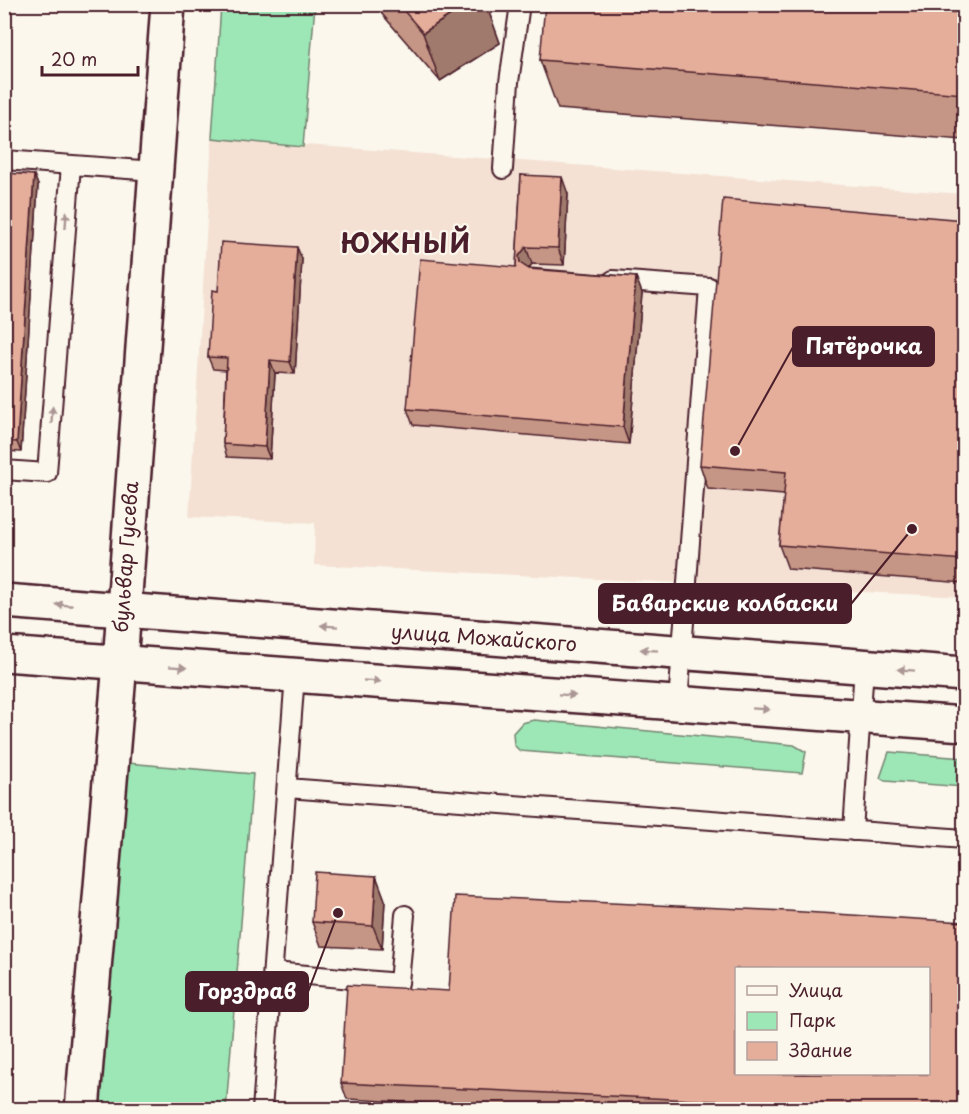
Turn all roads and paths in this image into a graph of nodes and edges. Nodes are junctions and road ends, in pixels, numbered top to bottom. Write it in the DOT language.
graph roads {
  1 [pos="168,4"];
  2 [pos="520,4"];
  3 [pos="4,160"];
  4 [pos="71,165"];
  5 [pos="502,169"];
  6 [pos="155,171"];
  7 [pos="594,278"];
  8 [pos="4,470"];
  9 [pos="4,601"];
  10 [pos="122,610"];
  11 [pos="681,652"];
  12 [pos="4,654"];
  13 [pos="120,663"];
  14 [pos="864,667"];
  15 [pos="964,674"];
  16 [pos="295,675"];
  17 [pos="678,703"];
  18 [pos="860,716"];
  19 [pos="964,724"];
  20 [pos="287,788"];
  21 [pos="853,831"];
  22 [pos="964,839"];
  23 [pos="405,915"];
  24 [pos="273,972"];
  25 [pos="82,1110"];
  26 [pos="262,1110"];
  1 -- 6 [label="main road, бульвар Гусева"];
  2 -- 5 [label="lane"];
  3 -- 4 [label="lane"];
  4 -- 6 [label="lane"];
  8 -- 4 [label="lane, one-way"];
  6 -- 10 [label="main road, бульвар Гусева"];
  7 -- 11 [label="lane"];
  10 -- 9 [label="main road, улица Можайского, one-way"];
  11 -- 10 [label="main road, улица Можайского, one-way"];
  10 -- 13 [label="main road, бульвар Гусева"];
  11 -- 14 [label="main road, улица Можайского"];
  11 -- 17 [label="lane"];
  12 -- 13 [label="main road"];
  13 -- 16 [label="main road, one-way"];
  13 -- 25 [label="main road, бульвар Гусева"];
  15 -- 14 [label="main road, улица Можайского, one-way"];
  14 -- 18 [label="lane"];
  16 -- 17 [label="main road, one-way"];
  16 -- 20 [label="lane"];
  17 -- 18 [label="main road, one-way"];
  18 -- 19 [label="main road"];
  18 -- 21 [label="lane"];
  20 -- 21 [label="lane"];
  20 -- 24 [label="lane"];
  21 -- 22 [label="lane"];
  23 -- 24 [label="lane"];
  24 -- 26 [label="lane"];
}
